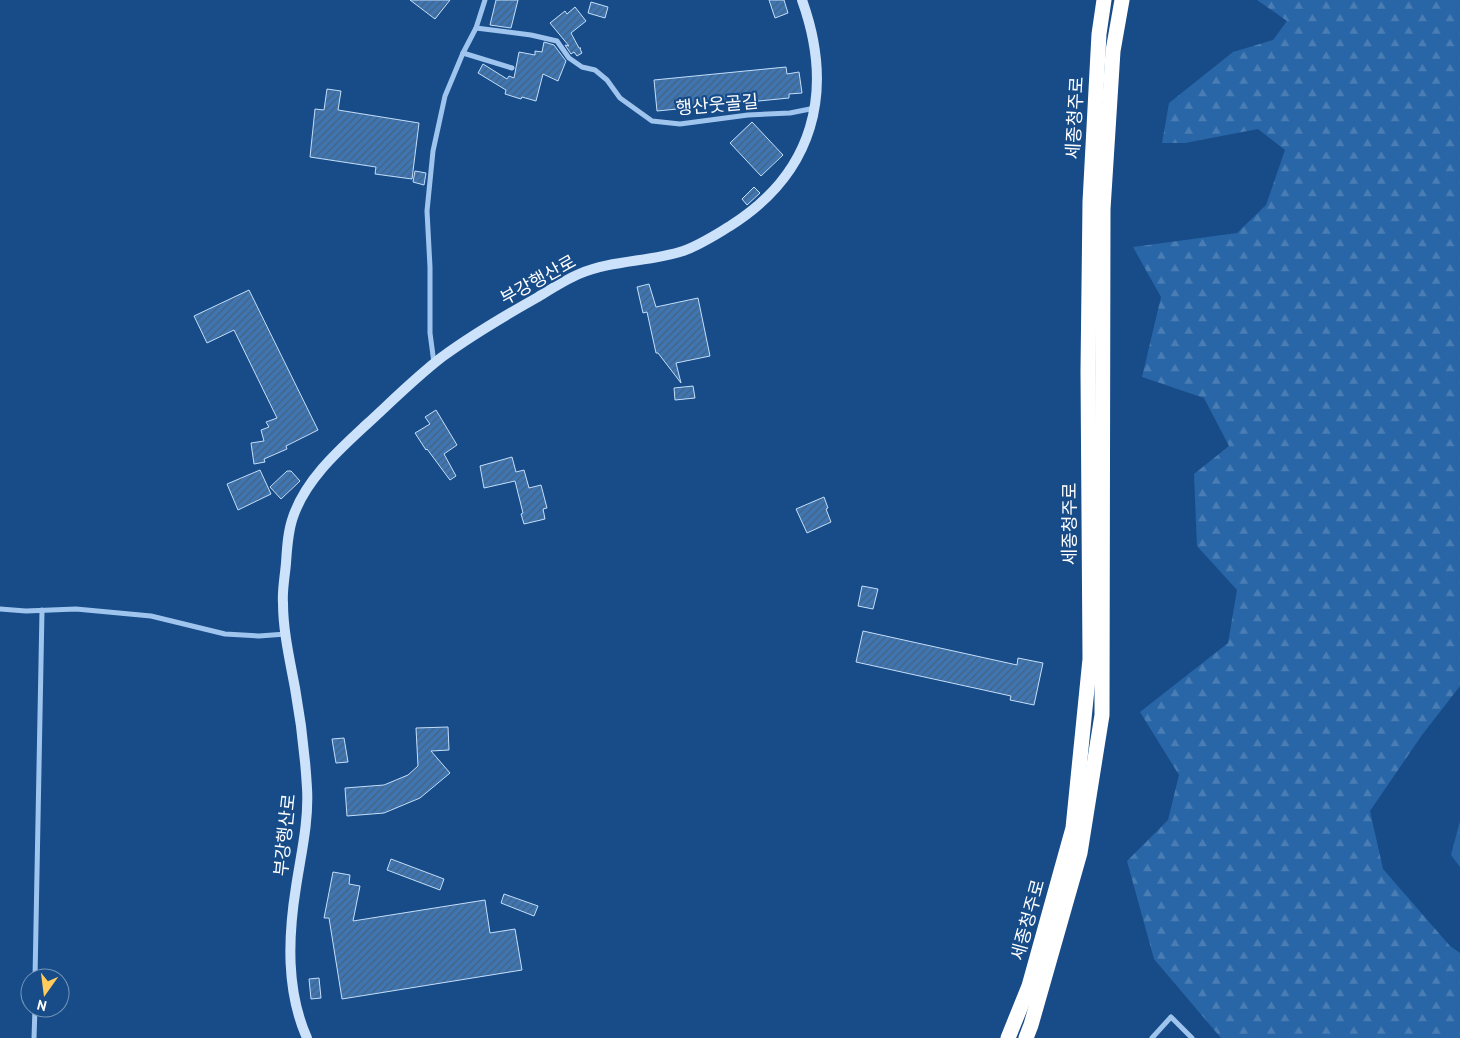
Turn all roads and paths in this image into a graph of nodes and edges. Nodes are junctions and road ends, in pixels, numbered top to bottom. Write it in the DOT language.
graph roads {
  1 [pos="485,0"];
  2 [pos="802,0"];
  3 [pos="1104,0"];
  4 [pos="1122,0"];
  5 [pos="476,28"];
  6 [pos="463,53"];
  7 [pos="512,68"];
  8 [pos="815,108"];
  9 [pos="434,364"];
  10 [pos="0,609"];
  11 [pos="42,610"];
  12 [pos="286,634"];
  13 [pos="35,968"];
  14 [pos="35,1018"];
  15 [pos="34,1038"];
  16 [pos="306,1038"];
  17 [pos="1008,1038"];
  18 [pos="1026,1038"];
  19 [pos="1152,1038"];
  20 [pos="1192,1038"];
  1 -- 5 [label="street"];
  2 -- 8 [label="street, 부강행산로"];
  3 -- 17 [label="highway, 세종청주로"];
  4 -- 18 [label="highway, 세종청주로"];
  5 -- 6 [label="street"];
  5 -- 8 [label="street, 행산웃골길"];
  6 -- 7 [label="street"];
  6 -- 9 [label="street"];
  8 -- 9 [label="street, 부강행산로"];
  9 -- 12 [label="street, 부강행산로"];
  10 -- 11 [label="street"];
  11 -- 12 [label="street"];
  11 -- 13 [label="street"];
  12 -- 16 [label="street, 부강행산로"];
  14 -- 15 [label="street"];
  19 -- 20 [label="street"];
}
